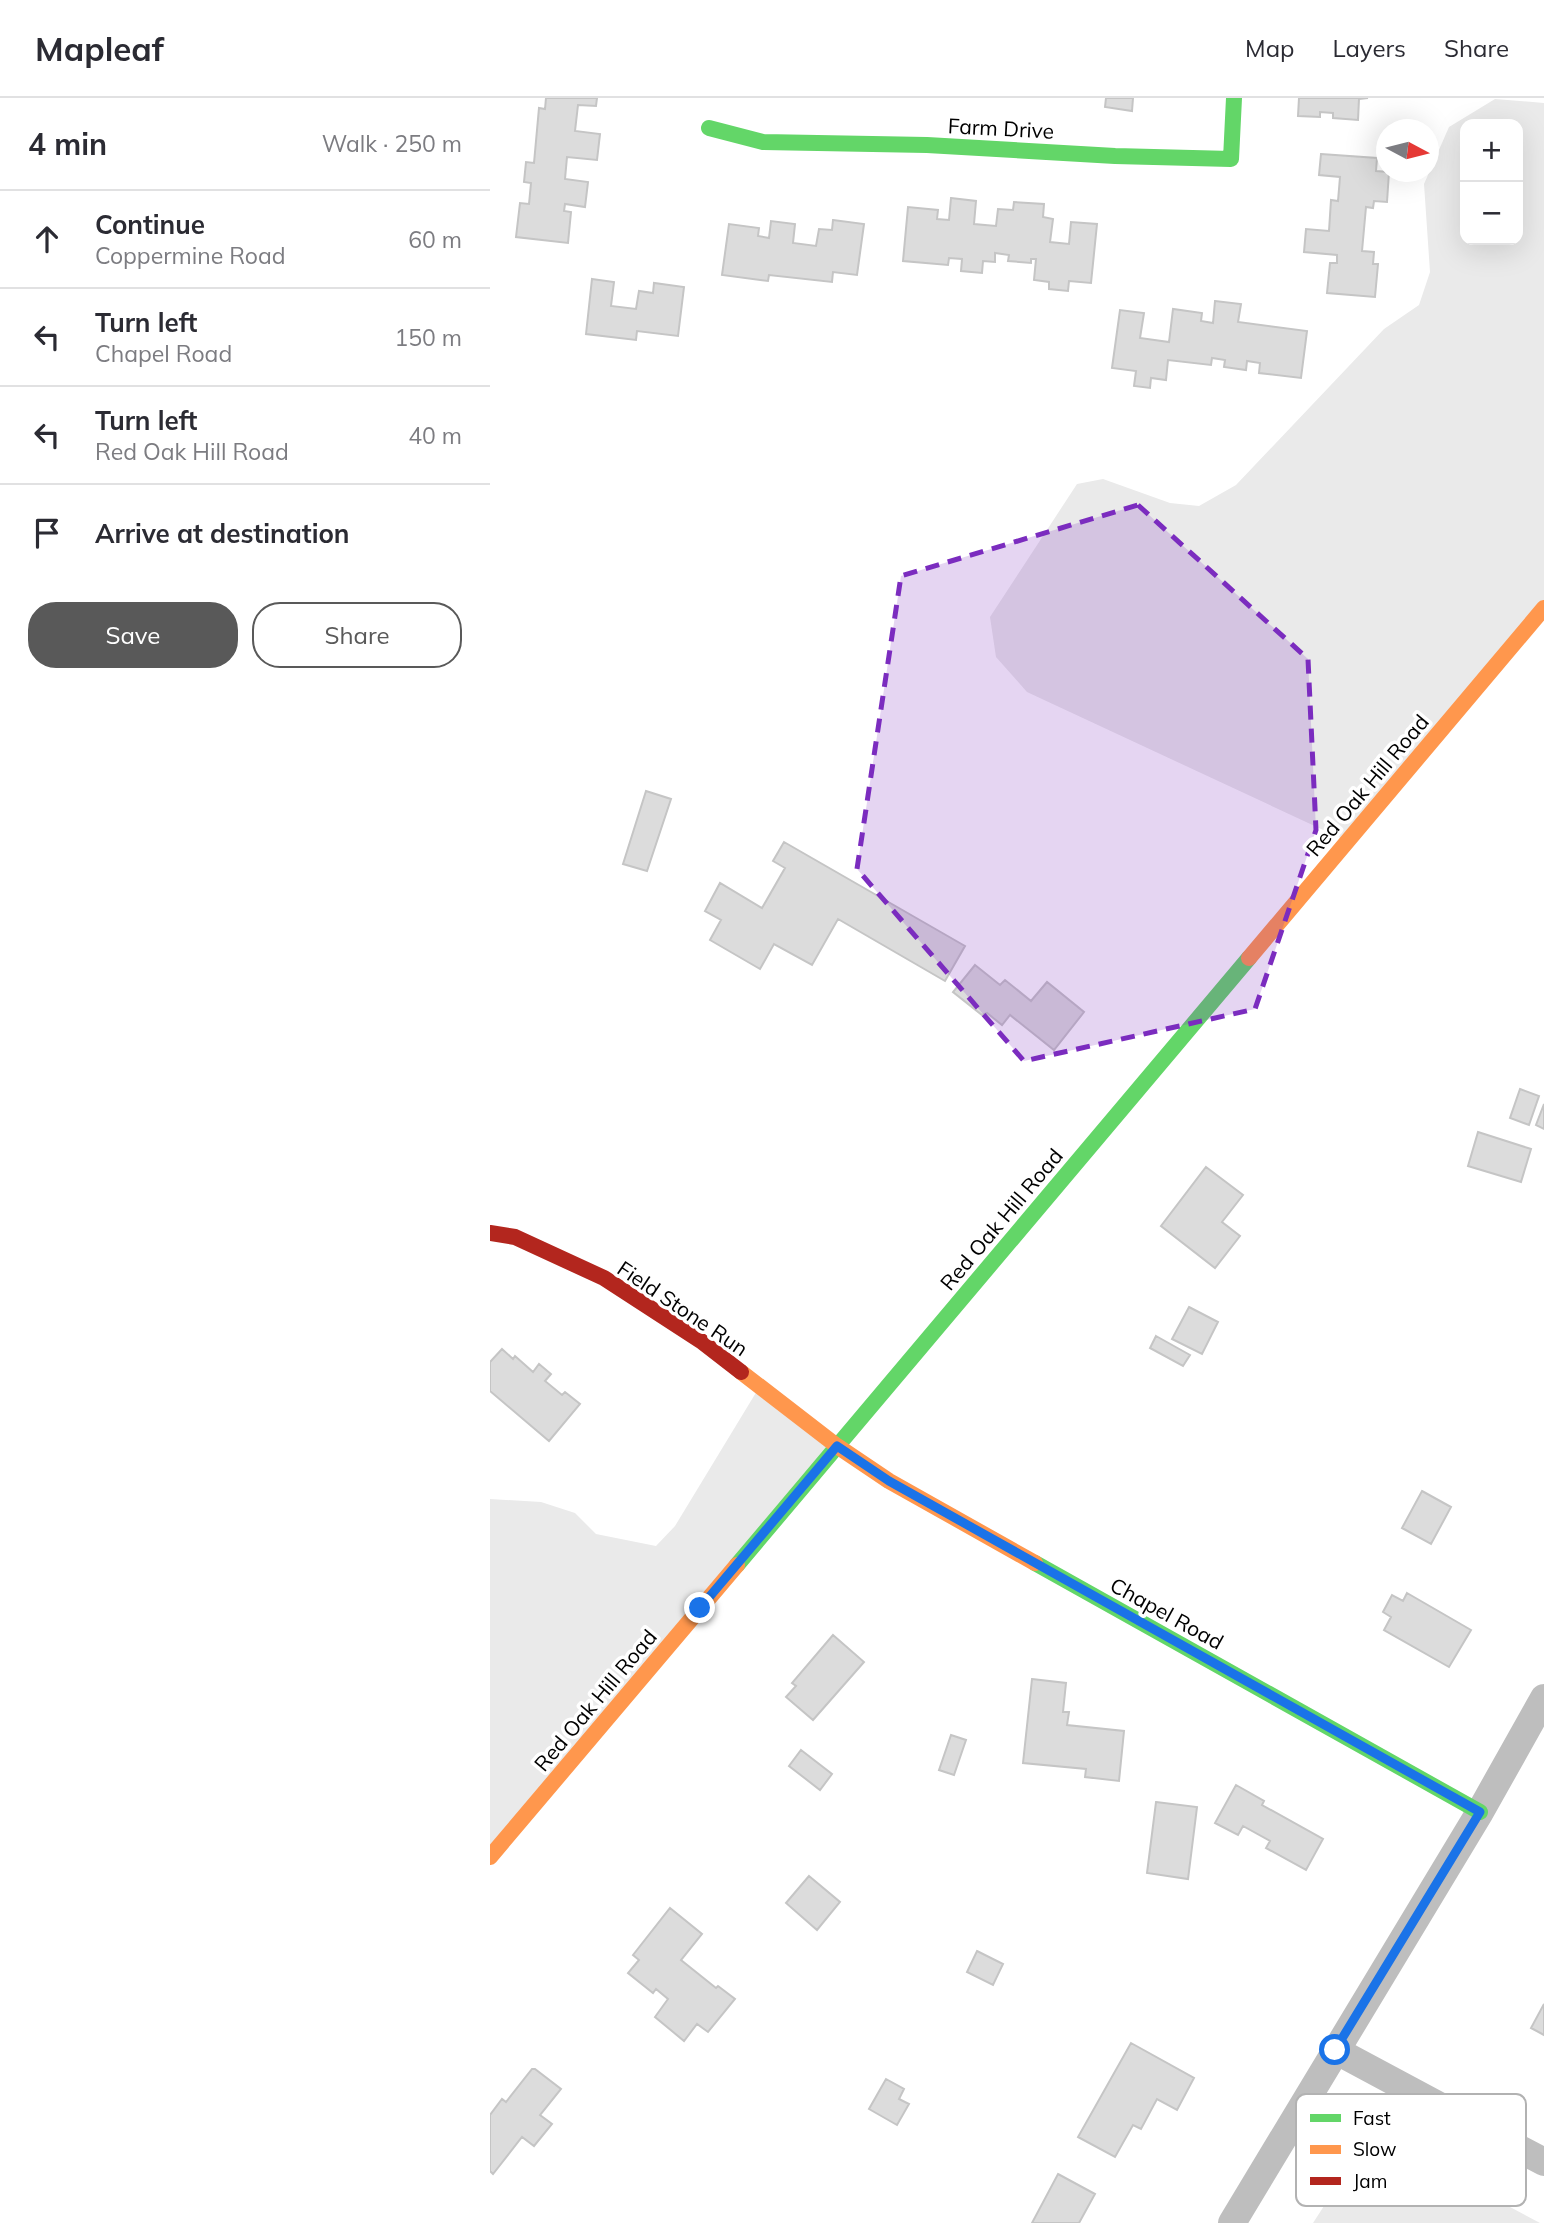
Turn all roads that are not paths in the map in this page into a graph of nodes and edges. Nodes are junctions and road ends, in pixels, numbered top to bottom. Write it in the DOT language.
graph roads {
  1 [pos="1234,98"];
  2 [pos="709,128"];
  3 [pos="1544,608"];
  4 [pos="490,1233"];
  5 [pos="837,1446"];
  6 [pos="1544,1698"];
  7 [pos="1480,1812"];
  8 [pos="490,1857"];
  9 [pos="1335,2050"];
  10 [pos="1309,2094"];
  11 [pos="1417,2094"];
  12 [pos="1296,2116"];
  13 [pos="1526,2152"];
  14 [pos="1544,2162"];
  15 [pos="1232,2223"];
  1 -- 2 [label="street, Farm Drive"];
  3 -- 5 [label="street, Red Oak Hill Road"];
  4 -- 5 [label="street, Field Stone Run"];
  5 -- 7 [label="street, Chapel Road"];
  5 -- 8 [label="street, Red Oak Hill Road"];
  6 -- 7 [label="street"];
  7 -- 9 [label="street"];
  9 -- 10 [label="street"];
  9 -- 11 [label="street"];
  12 -- 15 [label="street"];
  13 -- 14 [label="street"];
}
